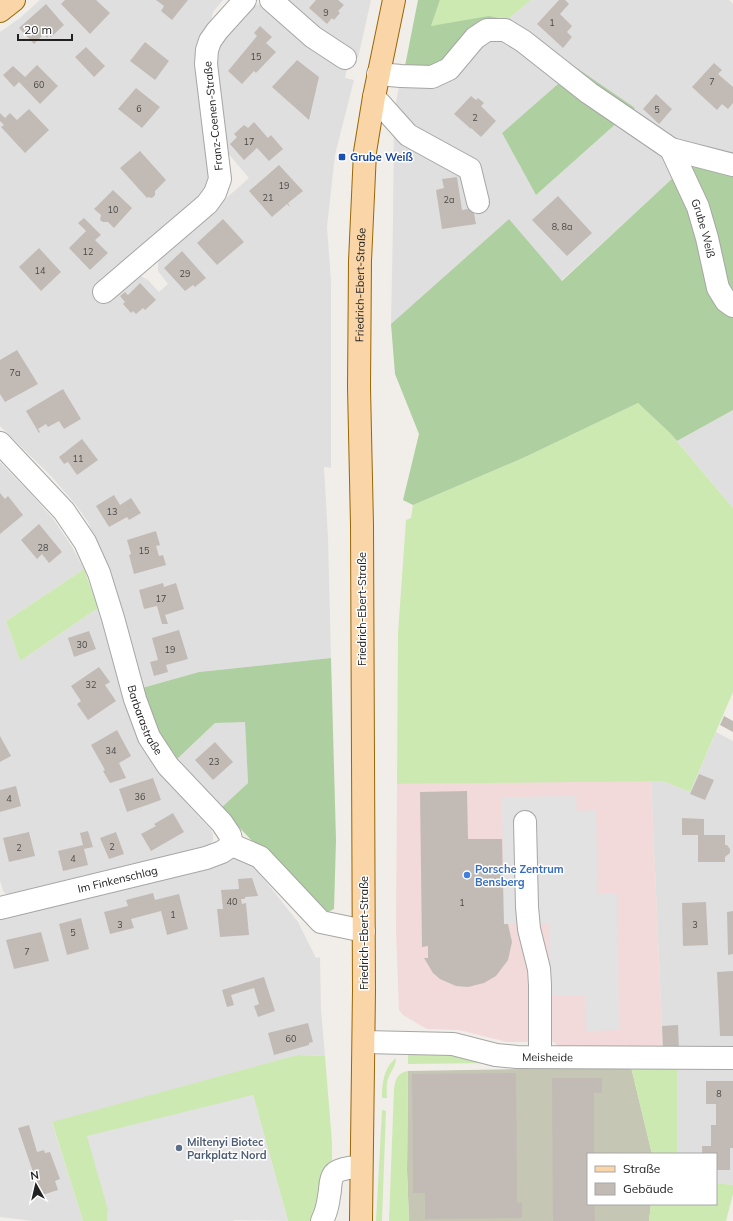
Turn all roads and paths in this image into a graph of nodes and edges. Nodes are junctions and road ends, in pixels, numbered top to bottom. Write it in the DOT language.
graph roads {
  1 [pos="14,0"];
  2 [pos="245,0"];
  3 [pos="271,0"];
  4 [pos="394,0"];
  5 [pos="0,11"];
  6 [pos="346,58"];
  7 [pos="378,74"];
  8 [pos="374,97"];
  9 [pos="671,149"];
  10 [pos="733,165"];
  11 [pos="478,202"];
  12 [pos="104,292"];
  13 [pos="733,306"];
  14 [pos="0,443"];
  15 [pos="524,822"];
  16 [pos="232,845"];
  17 [pos="0,906"];
  18 [pos="364,931"];
  19 [pos="364,1042"];
  20 [pos="540,1058"];
  21 [pos="733,1058"];
  22 [pos="361,1166"];
  23 [pos="322,1221"];
  24 [pos="361,1221"];
  1 -- 5 [label="main road"];
  2 -- 12 [label="street, Franz-Coenen-Straße"];
  3 -- 6 [label="street"];
  4 -- 7 [label="main road, Friedrich-Ebert-Straße"];
  7 -- 8 [label="main road, Friedrich-Ebert-Straße"];
  7 -- 9 [label="street"];
  8 -- 11 [label="street"];
  8 -- 18 [label="main road, Friedrich-Ebert-Straße"];
  9 -- 10 [label="street"];
  9 -- 13 [label="street, Grube Weiß"];
  14 -- 16 [label="street, Barbarastraße"];
  15 -- 20 [label="street"];
  16 -- 17 [label="street, Im Finkenschlag"];
  16 -- 18 [label="street"];
  18 -- 19 [label="main road, Friedrich-Ebert-Straße"];
  19 -- 20 [label="street, Meisheide"];
  19 -- 22 [label="main road, Friedrich-Ebert-Straße"];
  20 -- 21 [label="street, Meisheide"];
  22 -- 23 [label="street"];
  22 -- 24 [label="main road, Friedrich-Ebert-Straße"];
}
